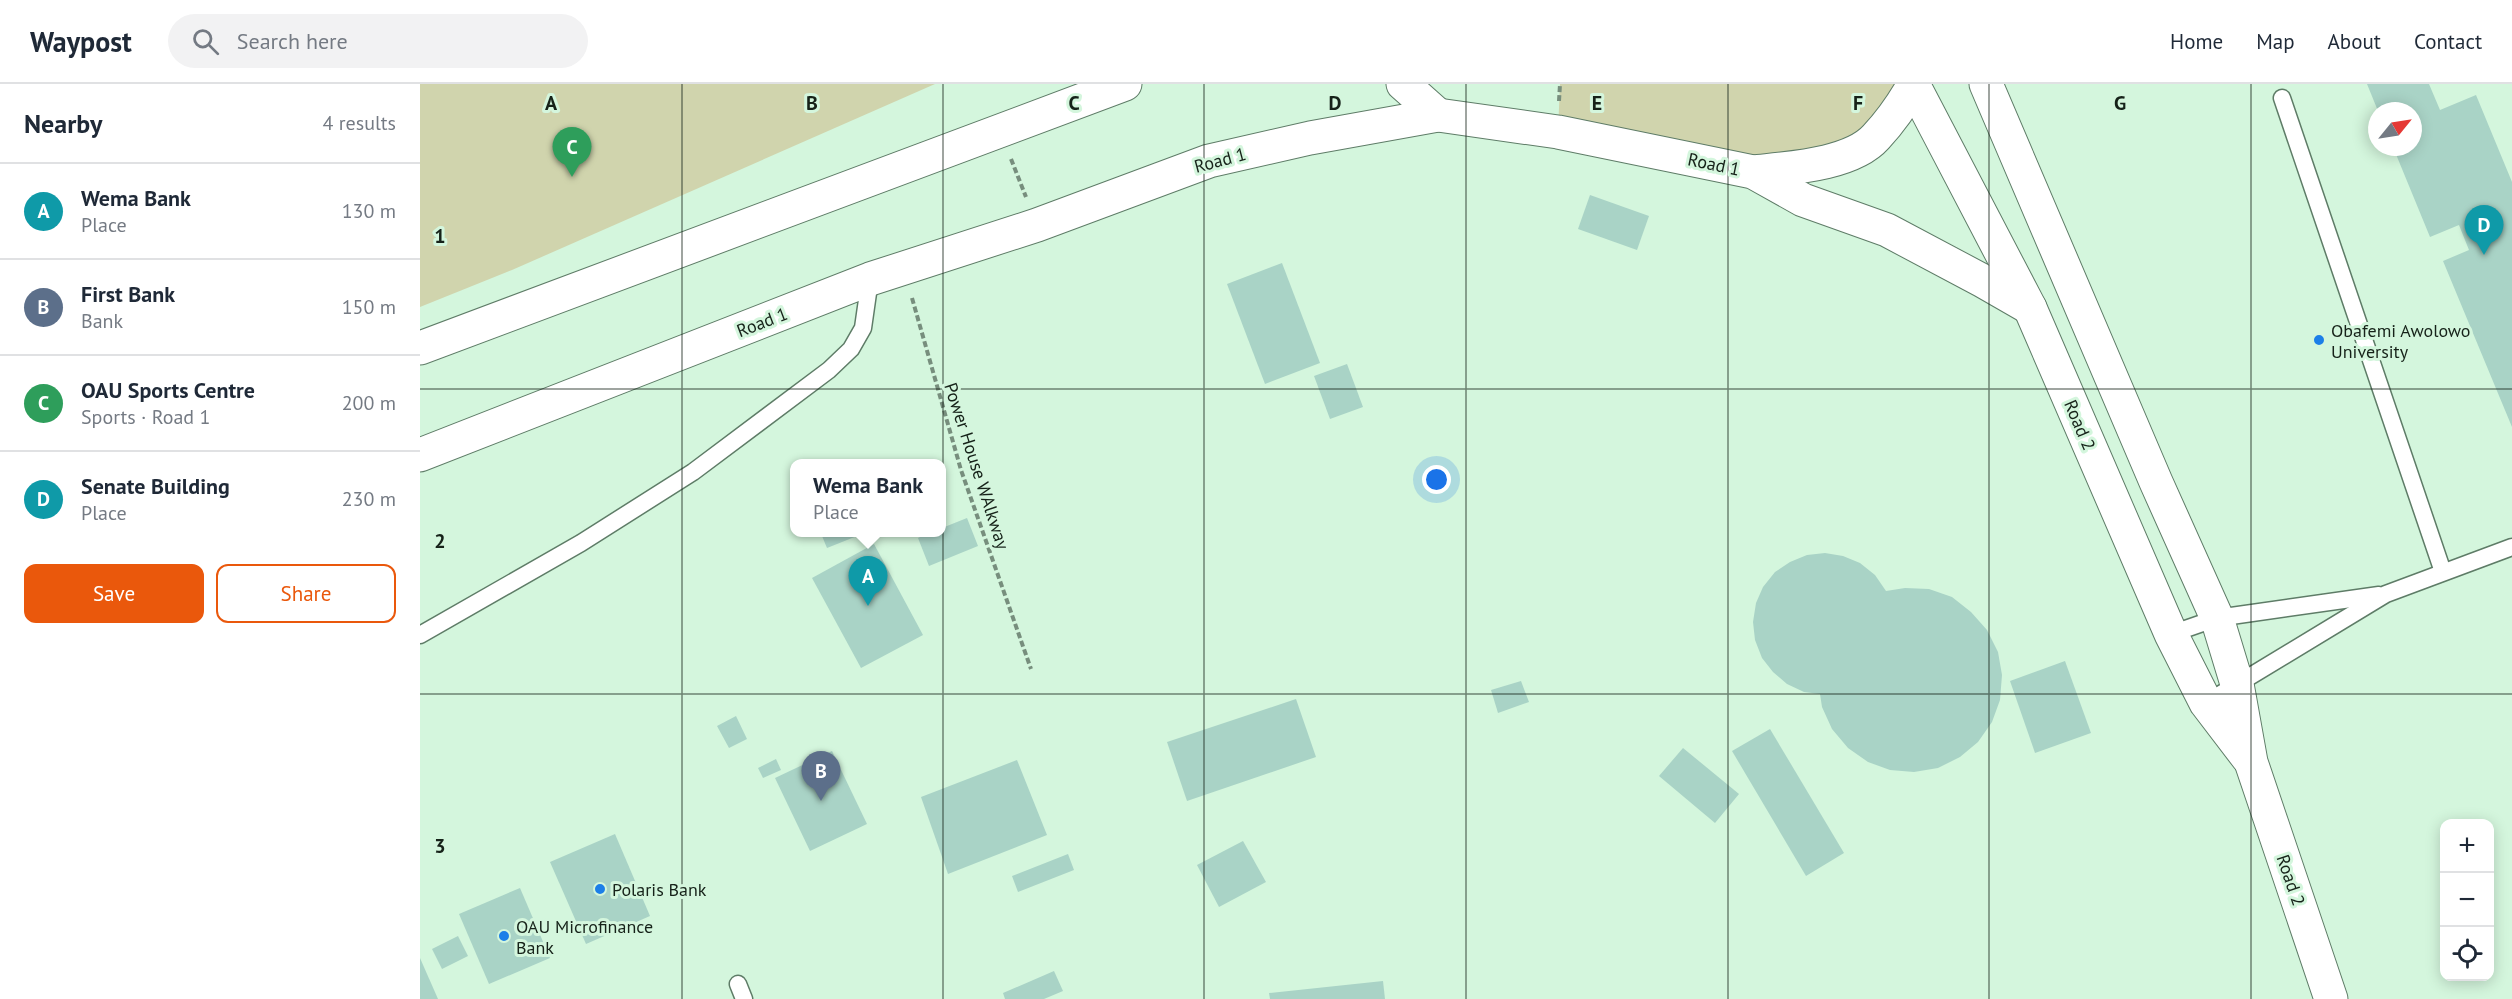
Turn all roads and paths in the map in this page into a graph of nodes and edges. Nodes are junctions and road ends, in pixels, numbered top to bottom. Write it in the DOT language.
graph roads {
  1 [pos="1125,84"];
  2 [pos="1403,84"];
  3 [pos="1914,84"];
  4 [pos="1986,84"];
  5 [pos="2282,98"];
  6 [pos="1438,115"];
  7 [pos="1000,130"];
  8 [pos="1753,172"];
  9 [pos="1037,225"];
  10 [pos="904,269"];
  11 [pos="870,279"];
  12 [pos="2030,308"];
  13 [pos="420,348"];
  14 [pos="420,455"];
  15 [pos="2512,547"];
  16 [pos="2443,572"];
  17 [pos="2386,594"];
  18 [pos="2217,618"];
  19 [pos="420,634"];
  20 [pos="2171,634"];
  21 [pos="1031,669"];
  22 [pos="2237,684"];
  23 [pos="2206,703"];
  24 [pos="2251,762"];
  25 [pos="2331,999"];
  1 -- 7 [label="street"];
  2 -- 6 [label="street"];
  3 -- 8 [label="street"];
  3 -- 12 [label="street, Road 2"];
  4 -- 18 [label="street, Road 2"];
  5 -- 16 [label="lane"];
  6 -- 8 [label="street, Road 1"];
  6 -- 9 [label="street, Road 1"];
  7 -- 9 [label="path"];
  7 -- 13 [label="street"];
  8 -- 12 [label="street, Road 1"];
  9 -- 10 [label="street, Road 1"];
  10 -- 11 [label="street, Road 1"];
  10 -- 21 [label="path, Power House WAlkway"];
  11 -- 14 [label="street, Road 1"];
  11 -- 19 [label="lane"];
  12 -- 20 [label="street, Road 2"];
  15 -- 16 [label="lane"];
  16 -- 17 [label="lane"];
  17 -- 18 [label="lane"];
  17 -- 22 [label="lane"];
  18 -- 20 [label="lane"];
  18 -- 22 [label="street, Road 2"];
  20 -- 23 [label="street, Road 2"];
  22 -- 23 [label="lane"];
  22 -- 24 [label="street, Road 2"];
  23 -- 24 [label="street, Road 2"];
  24 -- 25 [label="street, Road 2"];
}
